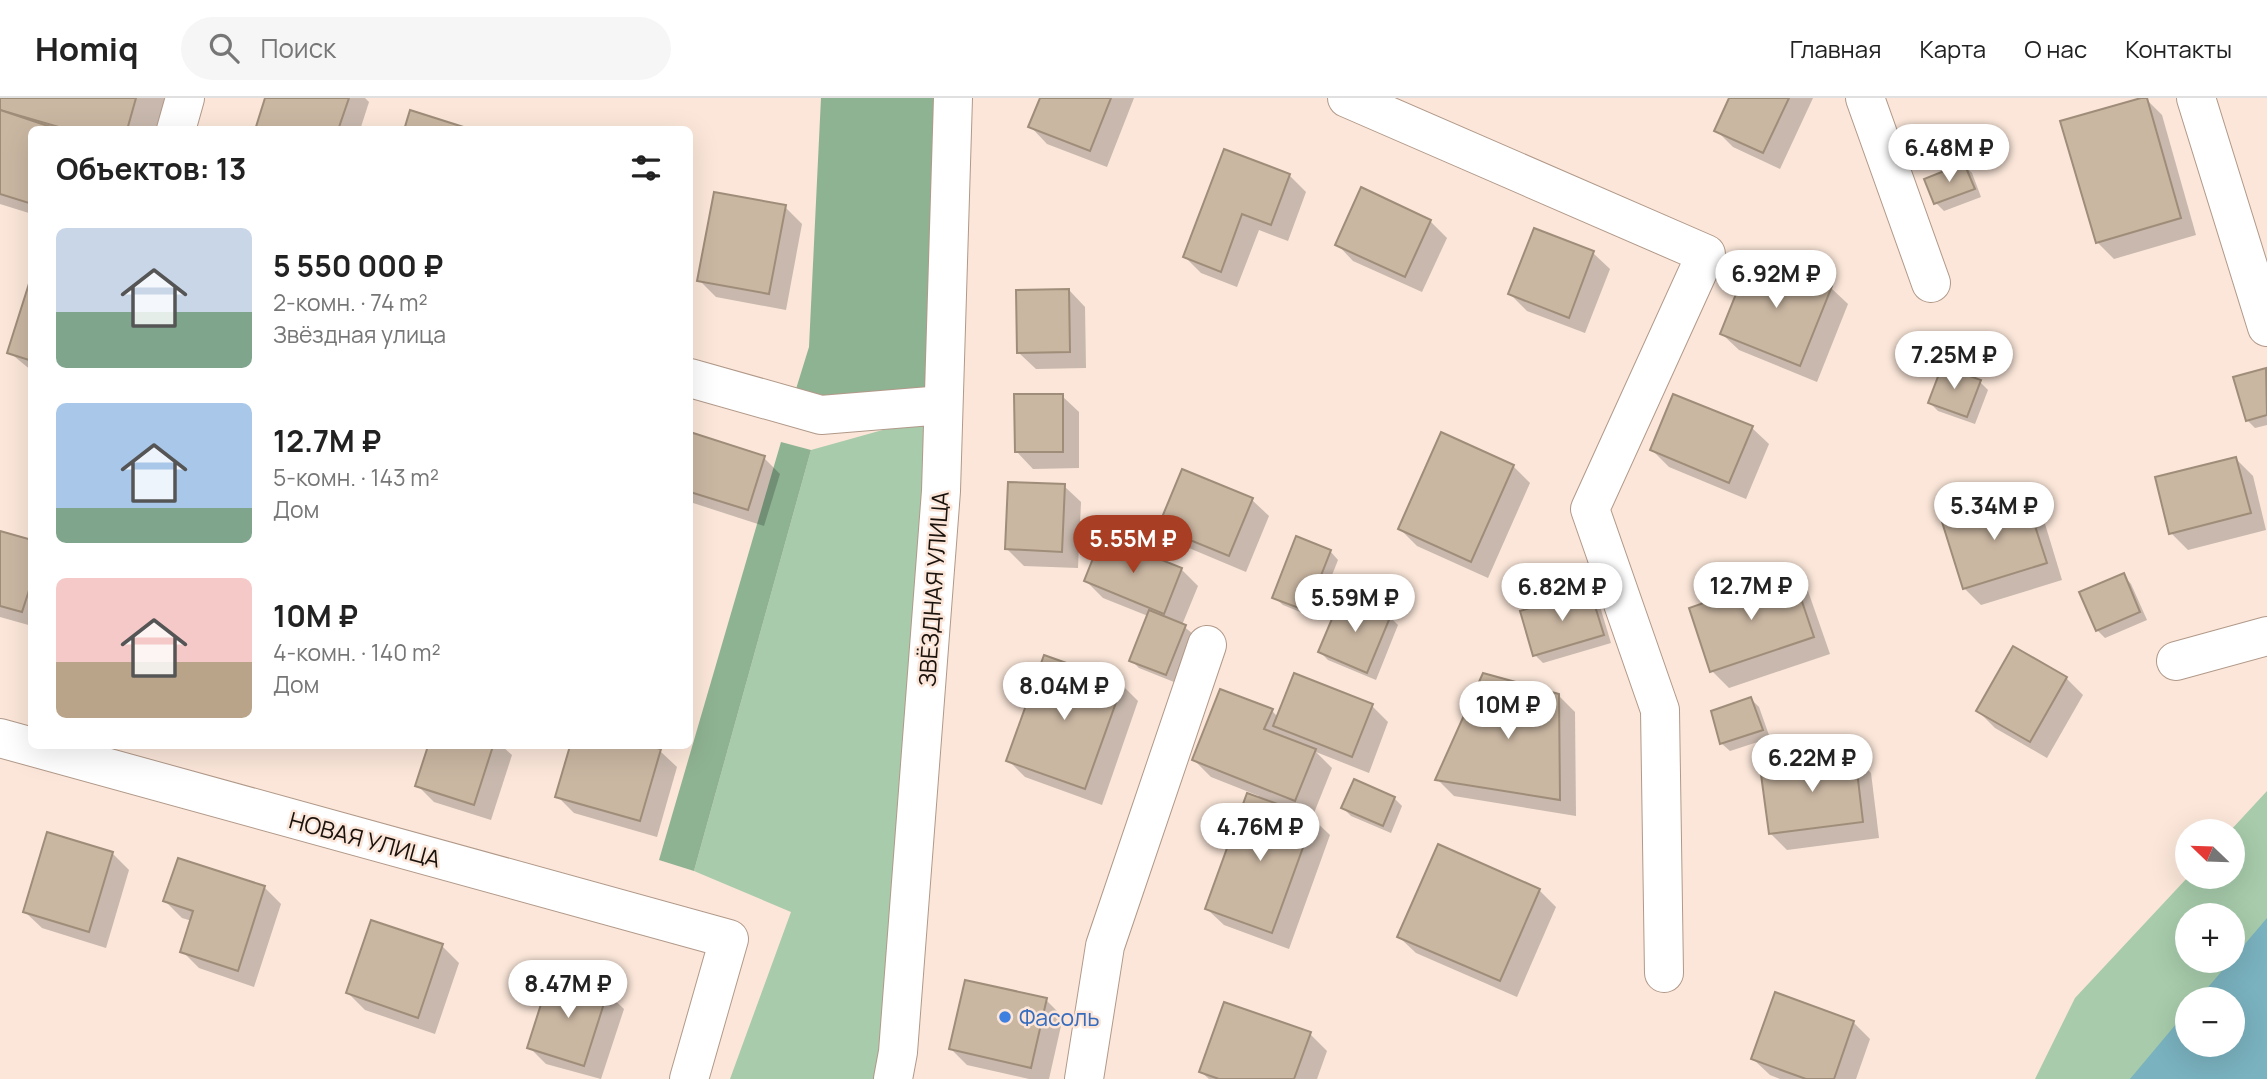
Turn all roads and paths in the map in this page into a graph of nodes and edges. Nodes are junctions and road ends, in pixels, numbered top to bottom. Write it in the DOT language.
graph roads {
  1 [pos="185,98"];
  2 [pos="953,98"];
  3 [pos="1348,98"];
  4 [pos="1865,98"];
  5 [pos="2196,98"];
  6 [pos="177,126"];
  7 [pos="1931,283"];
  8 [pos="2267,327"];
  9 [pos="693,379"];
  10 [pos="943,405"];
  11 [pos="2267,636"];
  12 [pos="1207,645"];
  13 [pos="2176,661"];
  14 [pos="0,738"];
  15 [pos="28,746"];
  16 [pos="40,749"];
  17 [pos="1664,973"];
  18 [pos="895,1078"];
  19 [pos="689,1079"];
  20 [pos="1084,1079"];
  1 -- 6 [label="street"];
  2 -- 10 [label="street, ЗВЁЗДНАЯ УЛИЦА"];
  3 -- 17 [label="street"];
  4 -- 7 [label="street"];
  5 -- 8 [label="street"];
  9 -- 10 [label="street"];
  10 -- 18 [label="street, ЗВЁЗДНАЯ УЛИЦА"];
  11 -- 13 [label="street"];
  12 -- 20 [label="street"];
  14 -- 15 [label="street, НОВАЯ УЛИЦА"];
  16 -- 19 [label="street, НОВАЯ УЛИЦА"];
}
